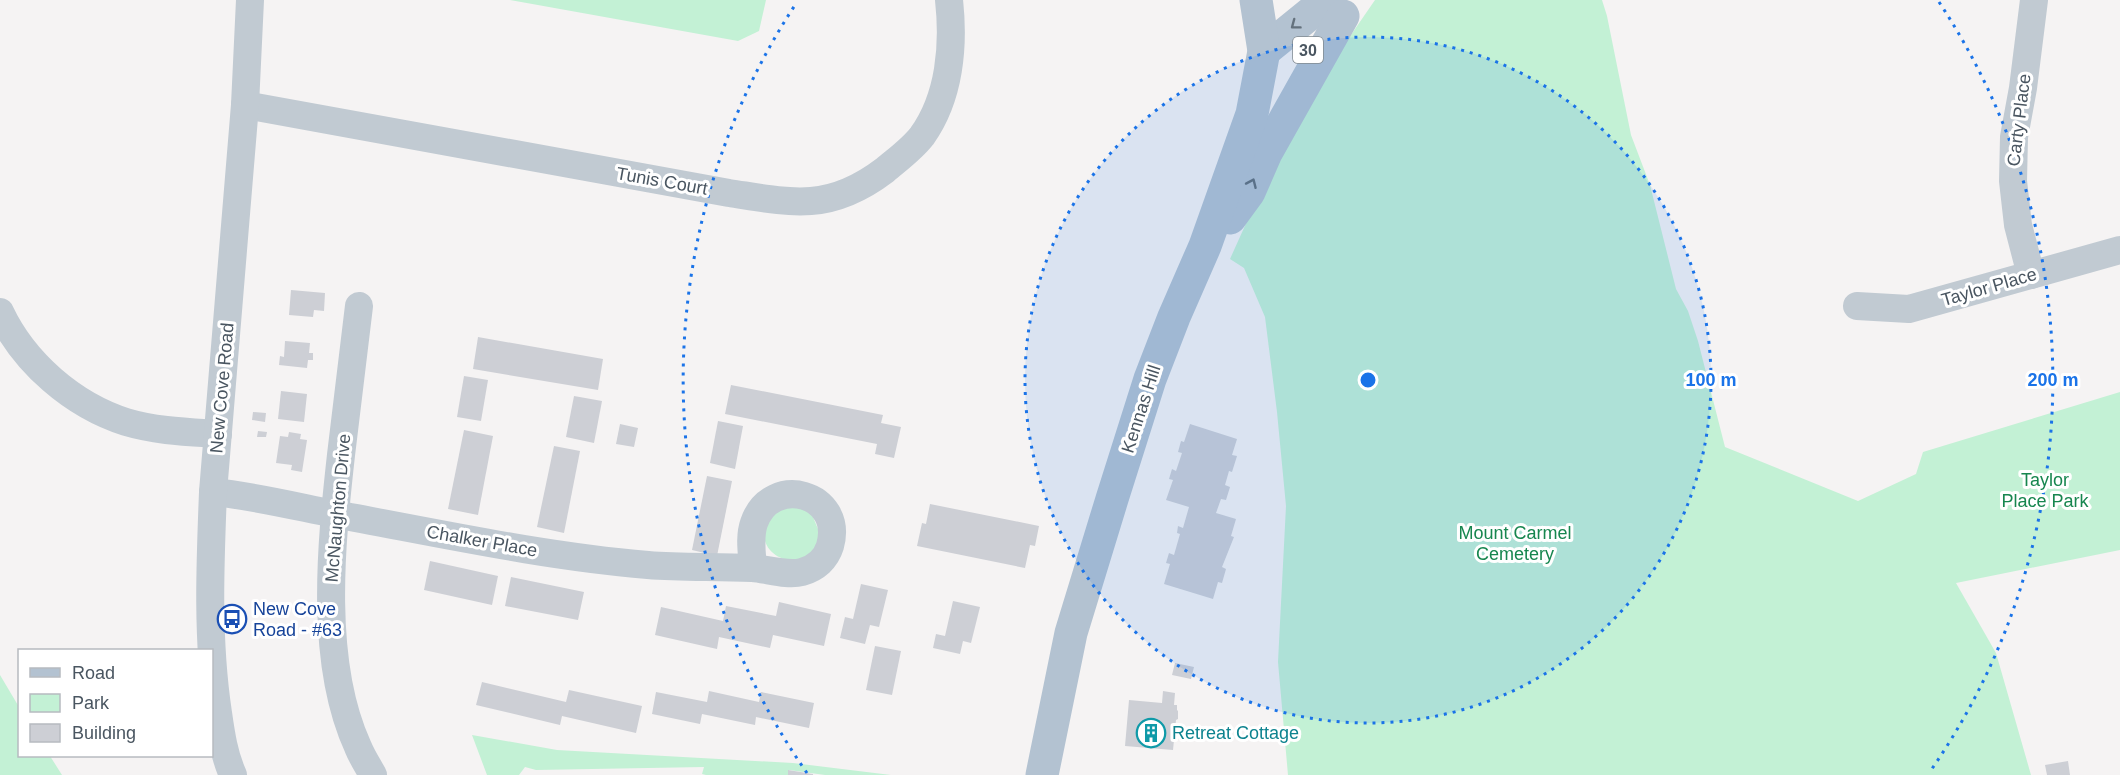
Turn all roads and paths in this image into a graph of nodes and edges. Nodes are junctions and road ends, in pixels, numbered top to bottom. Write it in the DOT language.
graph roads {
  1 [pos="250,0"];
  2 [pos="949,0"];
  3 [pos="1256,0"];
  4 [pos="2034,0"];
  5 [pos="1341,5"];
  6 [pos="1264,51"];
  7 [pos="245,105"];
  8 [pos="1205,246"];
  9 [pos="2120,250"];
  10 [pos="2031,275"];
  11 [pos="359,306"];
  12 [pos="1857,306"];
  13 [pos="0,312"];
  14 [pos="218,434"];
  15 [pos="213,492"];
  16 [pos="335,514"];
  17 [pos="753,568"];
  18 [pos="212,649"];
  19 [pos="213,668"];
  20 [pos="233,775"];
  21 [pos="373,775"];
  22 [pos="1042,775"];
  1 -- 7 [label="street, New Cove Road"];
  2 -- 7 [label="street, Tunis Court"];
  3 -- 6 [label="main road, Kennas Hill"];
  4 -- 10 [label="street, Carty Place"];
  5 -- 6 [label="main road, 30"];
  8 -- 5 [label="main road, one-way"];
  6 -- 8 [label="main road, Kennas Hill"];
  7 -- 14 [label="street, New Cove Road"];
  8 -- 22 [label="main road, Kennas Hill"];
  9 -- 10 [label="street, Taylor Place"];
  10 -- 12 [label="street, Taylor Place"];
  11 -- 16 [label="street, McNaughton Drive"];
  13 -- 14 [label="street"];
  14 -- 15 [label="street, New Cove Road"];
  15 -- 16 [label="street, Chalker Place"];
  15 -- 18 [label="street, New Cove Road"];
  16 -- 17 [label="street, Chalker Place"];
  16 -- 21 [label="street, McNaughton Drive"];
  19 -- 20 [label="street, New Cove Road"];
}
